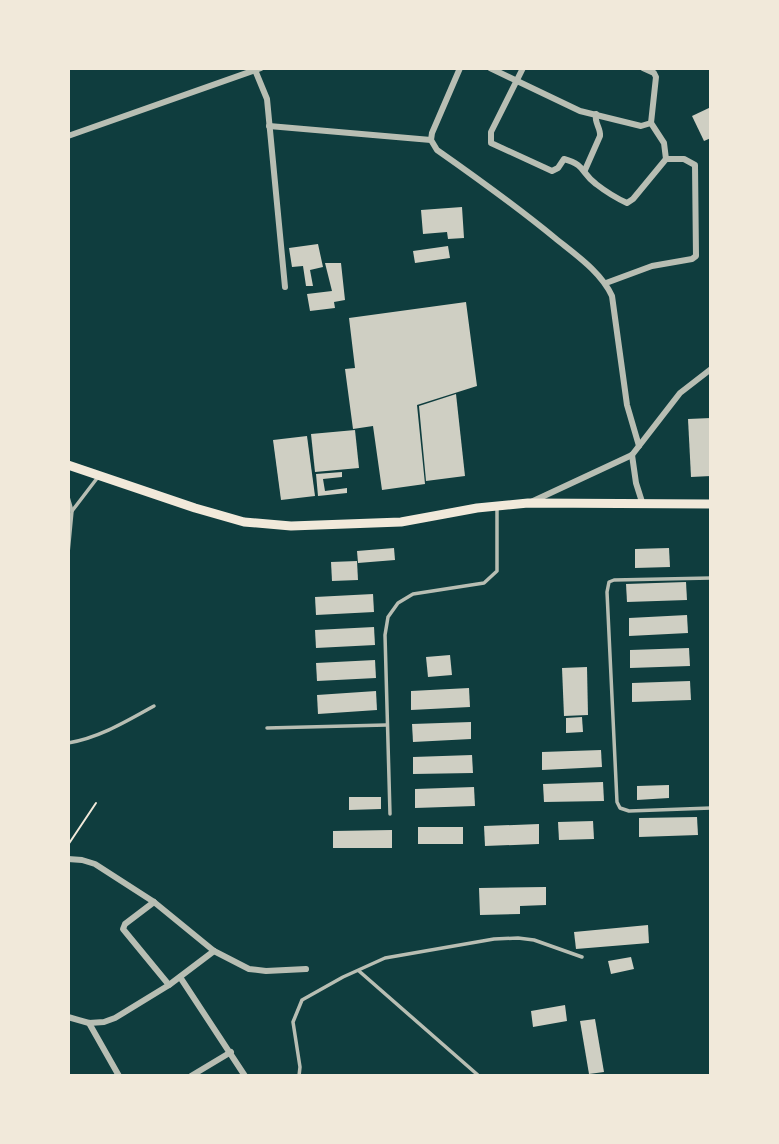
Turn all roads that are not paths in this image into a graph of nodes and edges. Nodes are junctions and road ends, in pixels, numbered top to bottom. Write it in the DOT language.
graph roads {
  1 [pos="460,68"];
  2 [pos="490,68"];
  3 [pos="523,68"];
  4 [pos="643,68"];
  5 [pos="258,69"];
  6 [pos="517,81"];
  7 [pos="596,114"];
  8 [pos="651,123"];
  9 [pos="268,126"];
  10 [pos="68,135"];
  11 [pos="431,140"];
  12 [pos="666,159"];
  13 [pos="585,170"];
  14 [pos="606,283"];
  15 [pos="285,287"];
  16 [pos="711,369"];
  17 [pos="639,446"];
  18 [pos="632,455"];
  19 [pos="68,465"];
  20 [pos="98,477"];
  21 [pos="68,497"];
  22 [pos="528,503"];
  23 [pos="711,504"];
  24 [pos="497,505"];
  25 [pos="643,505"];
  26 [pos="72,511"];
  27 [pos="68,553"];
  28 [pos="711,578"];
  29 [pos="153,706"];
  30 [pos="386,725"];
  31 [pos="267,728"];
  32 [pos="68,743"];
  33 [pos="711,808"];
  34 [pos="390,814"];
  35 [pos="68,859"];
  36 [pos="154,902"];
  37 [pos="214,951"];
  38 [pos="582,957"];
  39 [pos="306,969"];
  40 [pos="359,971"];
  41 [pos="180,977"];
  42 [pos="169,985"];
  43 [pos="68,1017"];
  44 [pos="89,1023"];
  45 [pos="232,1052"];
  46 [pos="120,1076"];
  47 [pos="191,1076"];
  48 [pos="245,1076"];
  49 [pos="299,1076"];
  50 [pos="479,1076"];
  1 -- 11 [label="street"];
  2 -- 6 [label="street"];
  3 -- 6 [label="street"];
  4 -- 8 [label="street"];
  5 -- 9 [label="street"];
  5 -- 10 [label="street"];
  6 -- 7 [label="street"];
  6 -- 13 [label="street"];
  7 -- 8 [label="street"];
  7 -- 13 [label="street"];
  8 -- 12 [label="street"];
  9 -- 11 [label="street"];
  9 -- 15 [label="street"];
  11 -- 14 [label="street"];
  12 -- 13 [label="street"];
  12 -- 14 [label="street"];
  14 -- 17 [label="street"];
  16 -- 17 [label="street"];
  17 -- 18 [label="street"];
  18 -- 22 [label="street"];
  18 -- 25 [label="street"];
  19 -- 20 [label="main road"];
  20 -- 24 [label="main road"];
  20 -- 26 [label="lane"];
  21 -- 26 [label="lane"];
  22 -- 24 [label="main road"];
  22 -- 25 [label="main road"];
  23 -- 25 [label="main road"];
  24 -- 30 [label="lane"];
  26 -- 27 [label="lane"];
  28 -- 33 [label="lane"];
  29 -- 32 [label="lane"];
  30 -- 31 [label="lane"];
  30 -- 34 [label="lane"];
  35 -- 36 [label="street"];
  36 -- 37 [label="street"];
  36 -- 42 [label="street"];
  37 -- 39 [label="street"];
  37 -- 41 [label="street"];
  38 -- 40 [label="lane"];
  40 -- 49 [label="lane"];
  40 -- 50 [label="lane"];
  41 -- 42 [label="street"];
  41 -- 45 [label="street"];
  42 -- 44 [label="street"];
  43 -- 44 [label="street"];
  44 -- 46 [label="street"];
  45 -- 47 [label="street"];
  45 -- 48 [label="street"];
}
